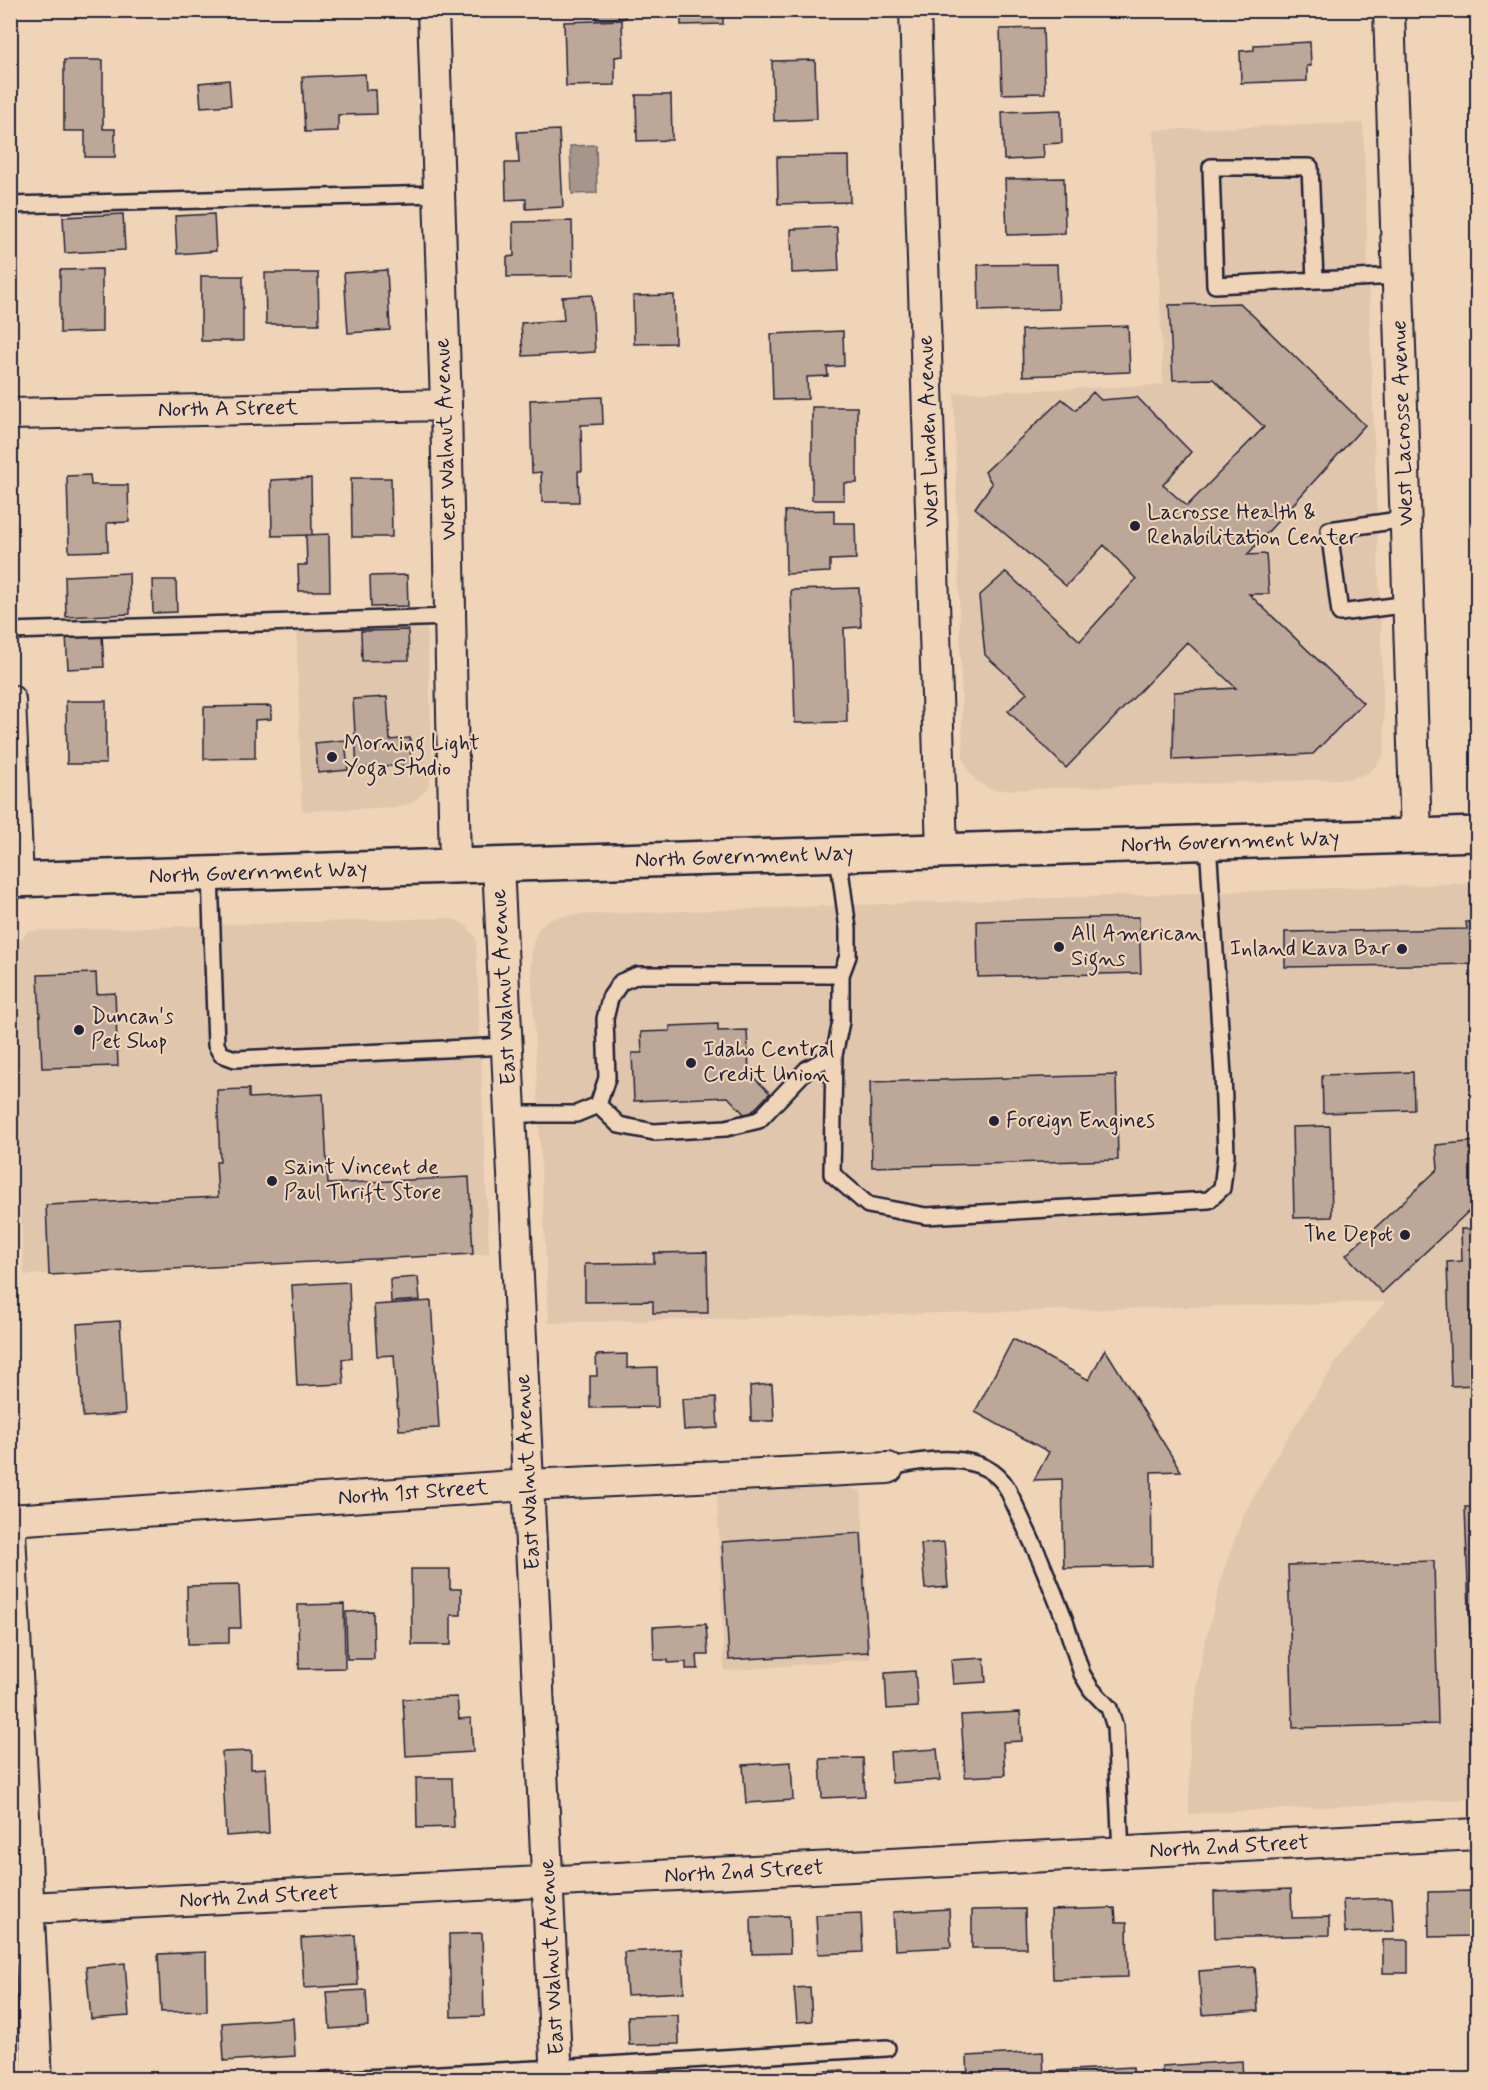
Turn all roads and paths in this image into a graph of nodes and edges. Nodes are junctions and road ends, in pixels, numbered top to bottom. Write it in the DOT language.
graph roads {
  1 [pos="433,10"];
  2 [pos="915,10"];
  3 [pos="1389,10"];
  4 [pos="438,194"];
  5 [pos="10,205"];
  6 [pos="1398,276"];
  7 [pos="1315,280"];
  8 [pos="446,405"];
  9 [pos="10,414"];
  10 [pos="1406,519"];
  11 [pos="1409,604"];
  12 [pos="451,617"];
  13 [pos="10,631"];
  14 [pos="10,700"];
  15 [pos="1478,834"];
  16 [pos="1416,836"];
  17 [pos="1208,843"];
  18 [pos="942,851"];
  19 [pos="838,855"];
  20 [pos="498,865"];
  21 [pos="455,867"];
  22 [pos="210,874"];
  23 [pos="14,880"];
  24 [pos="841,975"];
  25 [pos="507,1046"];
  26 [pos="834,1055"];
  27 [pos="598,1105"];
  28 [pos="510,1114"];
  29 [pos="888,1468"];
  30 [pos="529,1485"];
  31 [pos="10,1520"];
  32 [pos="10,1532"];
  33 [pos="12,1608"];
  34 [pos="14,1664"];
  35 [pos="1478,1834"];
  36 [pos="1121,1852"];
  37 [pos="548,1882"];
  38 [pos="20,1909"];
  39 [pos="887,2048"];
  40 [pos="557,2074"];
  41 [pos="37,2079"];
  42 [pos="324,2079"];
  1 -- 4 [label="street, West Walnut Avenue"];
  2 -- 18 [label="street, West Linden Avenue"];
  3 -- 6 [label="street, West Lacrosse Avenue"];
  4 -- 5 [label="lane"];
  4 -- 8 [label="street, West Walnut Avenue"];
  6 -- 7 [label="lane"];
  6 -- 10 [label="street, West Lacrosse Avenue"];
  7 -- 7 [label="lane"];
  8 -- 9 [label="street, North A Street"];
  8 -- 12 [label="street, West Walnut Avenue"];
  10 -- 11 [label="street, West Lacrosse Avenue"];
  10 -- 11 [label="lane"];
  11 -- 16 [label="street, West Lacrosse Avenue"];
  12 -- 13 [label="lane"];
  12 -- 21 [label="street, West Walnut Avenue"];
  14 -- 23 [label="street"];
  15 -- 16 [label="main road, North Government Way"];
  16 -- 17 [label="main road, North Government Way"];
  17 -- 18 [label="main road, North Government Way"];
  17 -- 26 [label="lane"];
  18 -- 19 [label="main road, North Government Way"];
  19 -- 20 [label="main road, North Government Way"];
  19 -- 24 [label="lane"];
  20 -- 21 [label="main road, North Government Way"];
  20 -- 25 [label="street, East Walnut Avenue"];
  21 -- 22 [label="main road, North Government Way"];
  22 -- 23 [label="main road, North Government Way"];
  22 -- 25 [label="lane"];
  24 -- 26 [label="lane"];
  24 -- 27 [label="lane"];
  25 -- 28 [label="street, East Walnut Avenue"];
  26 -- 27 [label="lane"];
  27 -- 28 [label="lane"];
  28 -- 30 [label="street, East Walnut Avenue"];
  29 -- 30 [label="street, North 1st Street"];
  29 -- 36 [label="lane"];
  30 -- 31 [label="street, North 1st Street"];
  30 -- 37 [label="street, East Walnut Avenue"];
  32 -- 33 [label="street"];
  33 -- 34 [label="street"];
  34 -- 38 [label="street"];
  35 -- 36 [label="street, North 2nd Street"];
  36 -- 37 [label="street, North 2nd Street"];
  37 -- 38 [label="street, North 2nd Street"];
  37 -- 40 [label="street, East Walnut Avenue"];
  38 -- 41 [label="street"];
  39 -- 40 [label="lane"];
  40 -- 42 [label="lane"];
}
